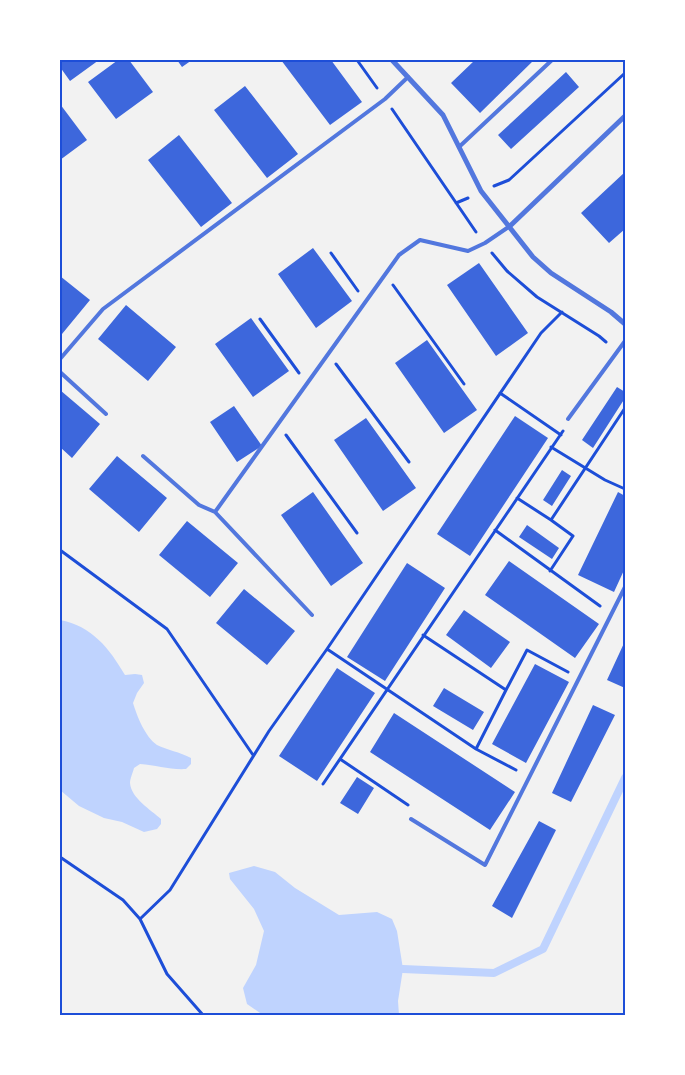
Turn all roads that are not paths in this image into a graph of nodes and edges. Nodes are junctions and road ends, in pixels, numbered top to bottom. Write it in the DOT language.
graph roads {
  1 [pos="392,60"];
  2 [pos="552,60"];
  3 [pos="408,77"];
  4 [pos="625,116"];
  5 [pos="459,147"];
  6 [pos="510,226"];
  7 [pos="625,324"];
  8 [pos="625,341"];
  9 [pos="60,358"];
  10 [pos="60,372"];
  11 [pos="106,414"];
  12 [pos="568,419"];
  13 [pos="142,456"];
  14 [pos="215,512"];
  15 [pos="625,587"];
  16 [pos="312,615"];
  17 [pos="412,819"];
  1 -- 3 [label="street"];
  2 -- 5 [label="lane"];
  3 -- 5 [label="street"];
  3 -- 9 [label="lane"];
  4 -- 6 [label="street"];
  5 -- 6 [label="street"];
  6 -- 7 [label="street"];
  6 -- 14 [label="lane"];
  8 -- 12 [label="lane"];
  10 -- 11 [label="lane"];
  13 -- 14 [label="lane"];
  14 -- 16 [label="lane"];
  15 -- 17 [label="lane"];
}
